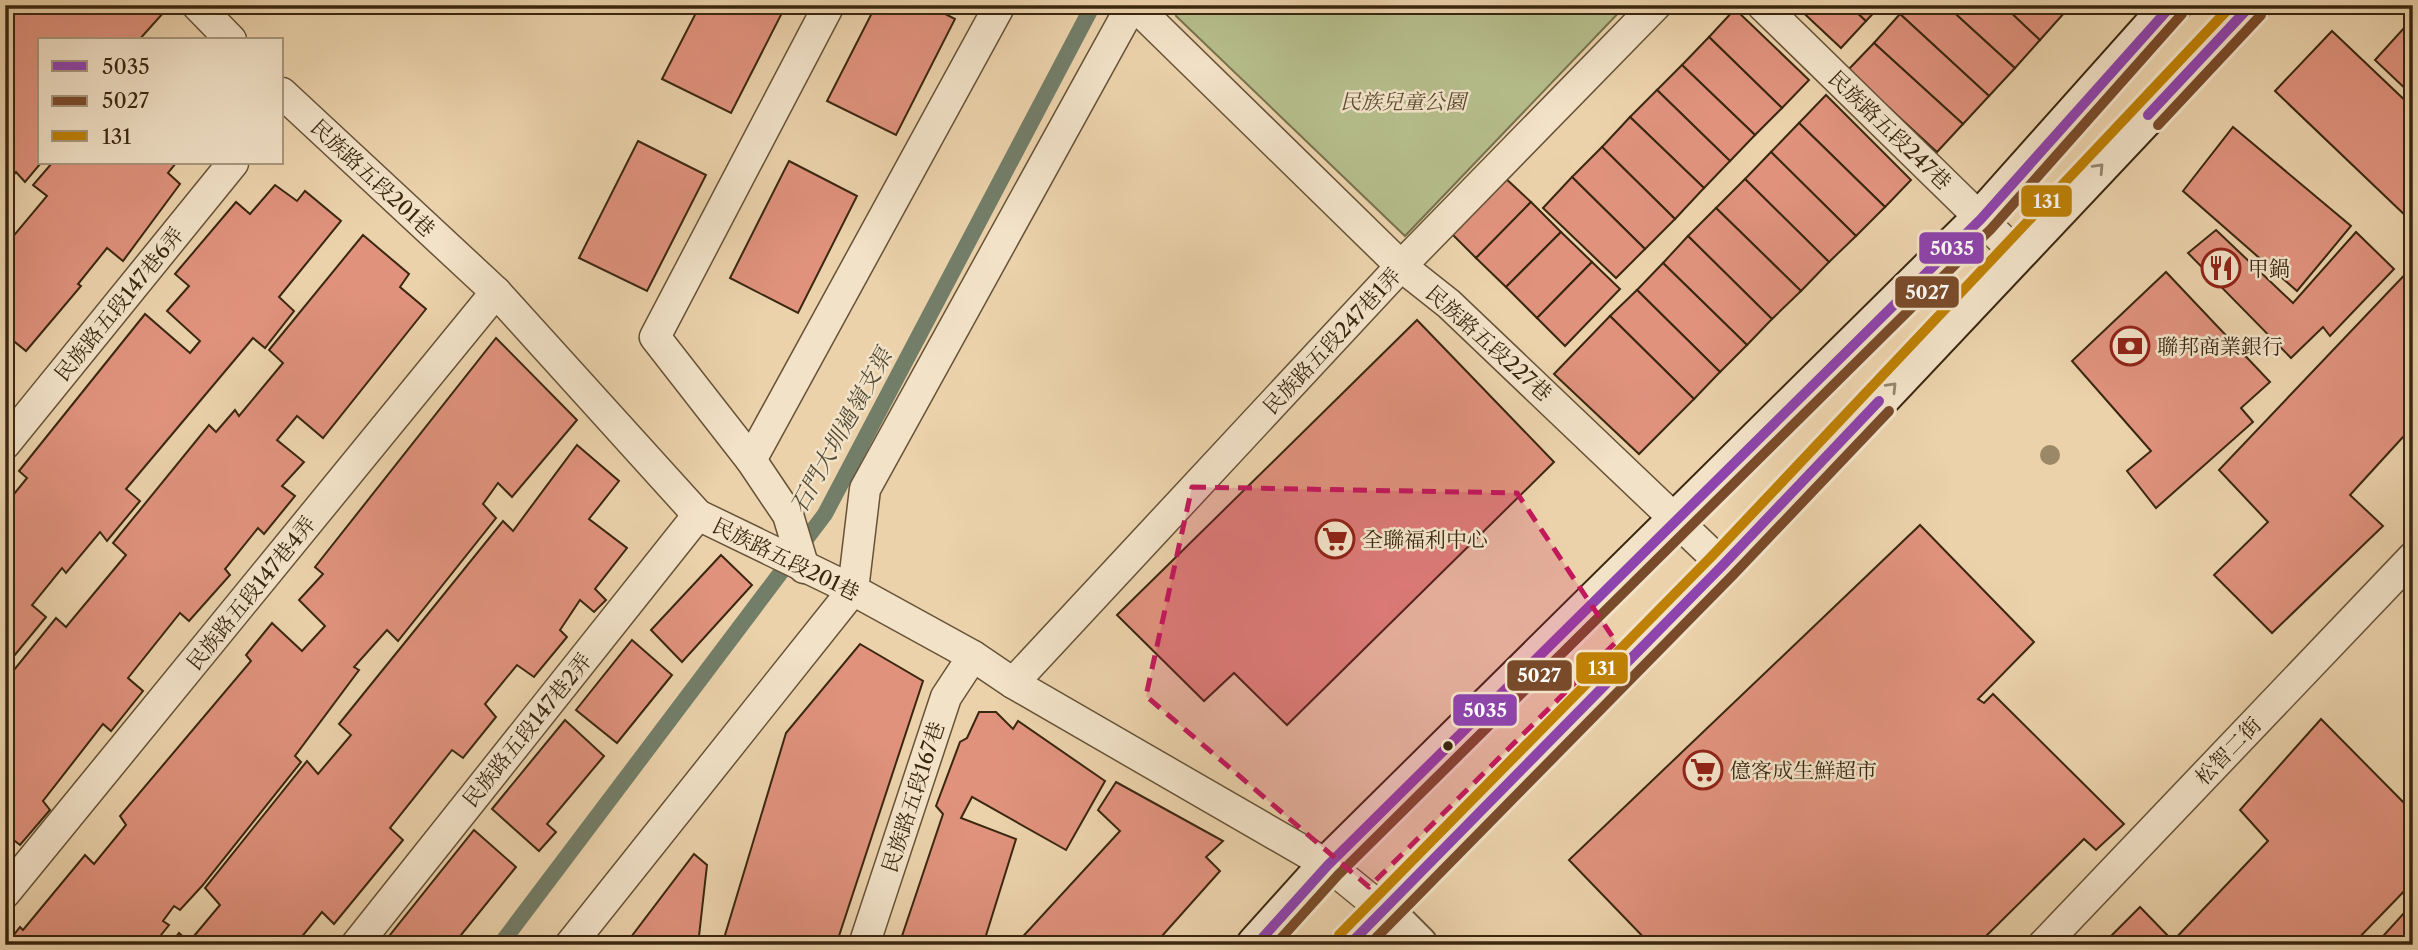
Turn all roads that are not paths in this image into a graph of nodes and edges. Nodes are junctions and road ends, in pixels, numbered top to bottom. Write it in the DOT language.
graph roads {
  1 [pos="197,5"];
  2 [pos="829,5"];
  3 [pos="1000,5"];
  4 [pos="1133,5"];
  5 [pos="1657,5"];
  6 [pos="1762,5"];
  7 [pos="2172,5"];
  8 [pos="2251,5"];
  9 [pos="229,38"];
  10 [pos="284,98"];
  11 [pos="232,164"];
  12 [pos="1981,219"];
  13 [pos="2018,255"];
  14 [pos="1402,266"];
  15 [pos="496,292"];
  16 [pos="5,444"];
  17 [pos="751,460"];
  18 [pos="698,515"];
  19 [pos="1676,518"];
  20 [pos="2413,557"];
  21 [pos="1723,565"];
  22 [pos="804,568"];
  23 [pos="853,590"];
  24 [pos="973,656"];
  25 [pos="1013,683"];
  26 [pos="1328,865"];
  27 [pos="5,893"];
  28 [pos="1382,909"];
  29 [pos="356,945"];
  30 [pos="570,945"];
  31 [pos="864,945"];
  32 [pos="1256,945"];
  33 [pos="1349,945"];
  34 [pos="1418,945"];
  35 [pos="2043,945"];
  1 -- 9 [label="lane"];
  2 -- 17 [label="lane"];
  3 -- 17 [label="lane"];
  4 -- 14 [label="lane, 民族路五段227巷"];
  4 -- 23 [label="lane"];
  5 -- 14 [label="lane, 民族路五段247巷1弄"];
  6 -- 12 [label="lane, 民族路五段247巷"];
  7 -- 12 [label="main road"];
  13 -- 8 [label="main road, one-way"];
  10 -- 15 [label="lane, 民族路五段201巷"];
  11 -- 16 [label="lane, 民族路五段147巷6弄"];
  12 -- 13 [label="lane, 民族路五段247巷"];
  12 -- 19 [label="main road"];
  21 -- 13 [label="main road, one-way"];
  14 -- 19 [label="lane, 民族路五段227巷"];
  14 -- 25 [label="lane, 民族路五段247巷1弄"];
  15 -- 18 [label="lane, 民族路五段201巷"];
  15 -- 27 [label="lane, 民族路五段147巷4弄"];
  17 -- 22 [label="lane"];
  18 -- 22 [label="lane, 民族路五段201巷"];
  18 -- 29 [label="lane, 民族路五段147巷2弄"];
  19 -- 21 [label="lane, 民族路五段227巷"];
  19 -- 26 [label="main road"];
  20 -- 35 [label="lane, 松智二街"];
  21 -- 28 [label="main road"];
  22 -- 23 [label="lane, 民族路五段201巷"];
  23 -- 24 [label="lane, 民族路五段201巷"];
  23 -- 30 [label="lane"];
  24 -- 25 [label="lane, 民族路五段201巷"];
  24 -- 31 [label="lane, 民族路五段167巷"];
  25 -- 26 [label="lane, 民族路五段201巷"];
  26 -- 28 [label="lane, 民族路五段201巷"];
  26 -- 32 [label="main road"];
  28 -- 33 [label="main road"];
  28 -- 34 [label="main road"];
}
